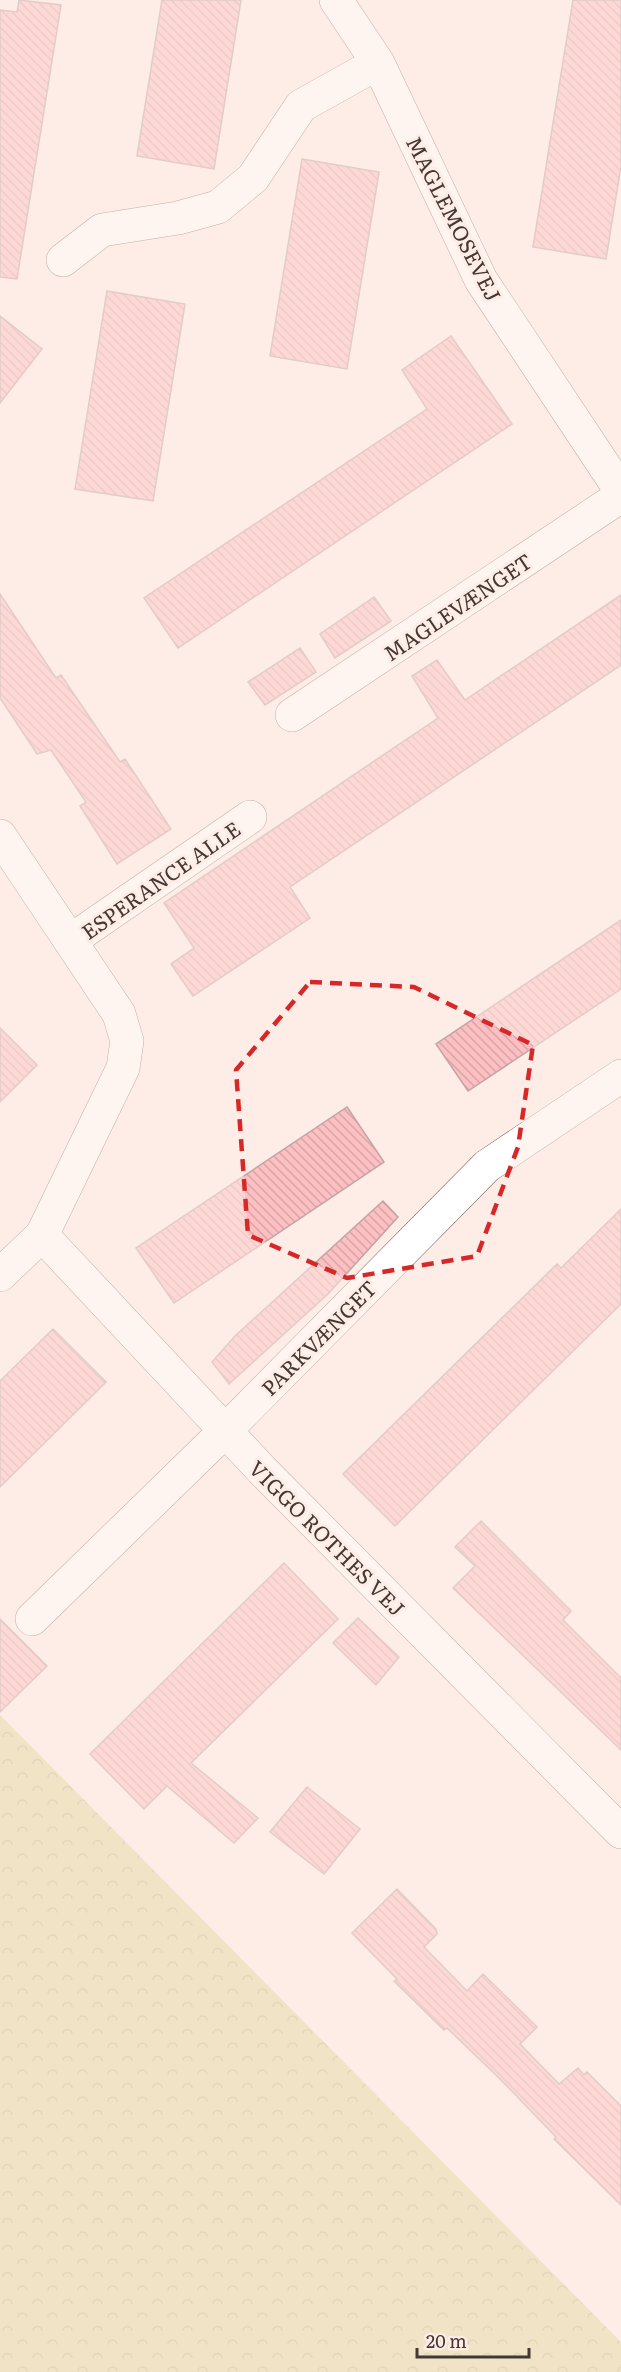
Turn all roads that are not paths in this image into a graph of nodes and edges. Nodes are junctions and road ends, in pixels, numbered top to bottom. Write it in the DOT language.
graph roads {
  1 [pos="336,0"];
  2 [pos="378,63"];
  3 [pos="63,260"];
  4 [pos="621,491"];
  5 [pos="621,496"];
  6 [pos="292,715"];
  7 [pos="250,817"];
  8 [pos="0,836"];
  9 [pos="9,872"];
  10 [pos="70,941"];
  11 [pos="621,1076"];
  12 [pos="42,1235"];
  13 [pos="0,1275"];
  14 [pos="225,1431"];
  15 [pos="32,1619"];
  16 [pos="621,1832"];
  1 -- 2 [label="street, MAGLEMOSEVEJ"];
  2 -- 3 [label="street"];
  2 -- 4 [label="street, MAGLEMOSEVEJ"];
  5 -- 6 [label="street, MAGLEVÆNGET"];
  7 -- 10 [label="street, ESPERANCE ALLE"];
  8 -- 9 [label="street, ESPERANCE ALLE"];
  9 -- 10 [label="street, ESPERANCE ALLE"];
  10 -- 12 [label="street, ESPERANCE ALLE"];
  11 -- 14 [label="street, PARKVÆNGET"];
  12 -- 13 [label="street, ESPERANCE ALLE"];
  12 -- 14 [label="street, VIGGO ROTHES VEJ"];
  14 -- 15 [label="street, PARKVÆNGET"];
  14 -- 16 [label="street, VIGGO ROTHES VEJ"];
}
